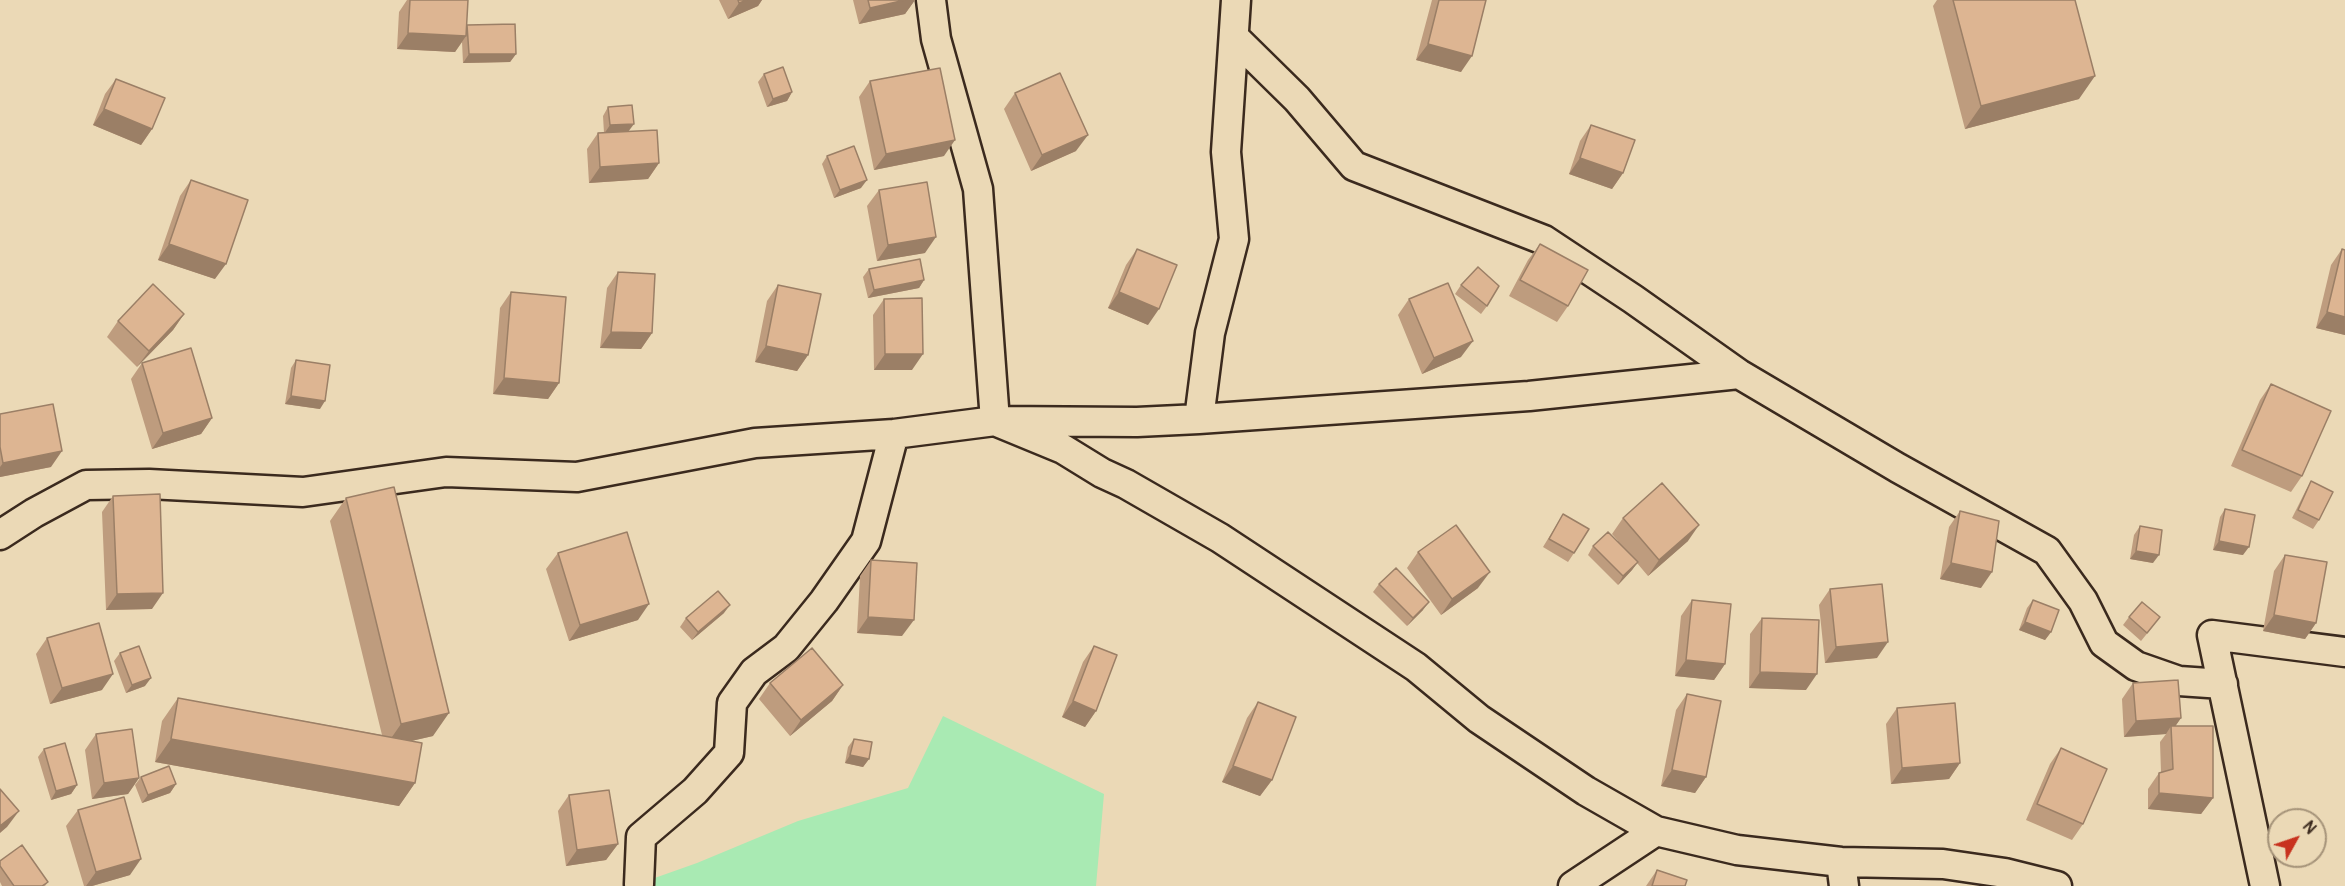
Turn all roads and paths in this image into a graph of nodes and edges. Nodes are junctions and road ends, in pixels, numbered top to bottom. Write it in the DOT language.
graph roads {
  1 [pos="931,0"];
  2 [pos="1236,0"];
  3 [pos="1234,37"];
  4 [pos="1739,374"];
  5 [pos="1199,418"];
  6 [pos="995,421"];
  7 [pos="894,434"];
  8 [pos="0,535"];
  9 [pos="2345,652"];
  10 [pos="2223,684"];
  11 [pos="1656,831"];
  12 [pos="1843,874"];
  13 [pos="639,884"];
  14 [pos="1573,886"];
  15 [pos="2057,886"];
  16 [pos="2265,886"];
  1 -- 6 [label="street"];
  2 -- 3 [label="street"];
  3 -- 4 [label="street"];
  3 -- 5 [label="street"];
  4 -- 5 [label="street"];
  4 -- 10 [label="street"];
  5 -- 6 [label="street"];
  6 -- 7 [label="street"];
  6 -- 11 [label="street"];
  7 -- 8 [label="street"];
  7 -- 13 [label="street"];
  9 -- 10 [label="street"];
  10 -- 16 [label="street"];
  11 -- 12 [label="street"];
  11 -- 14 [label="street"];
  12 -- 15 [label="street"];
}
